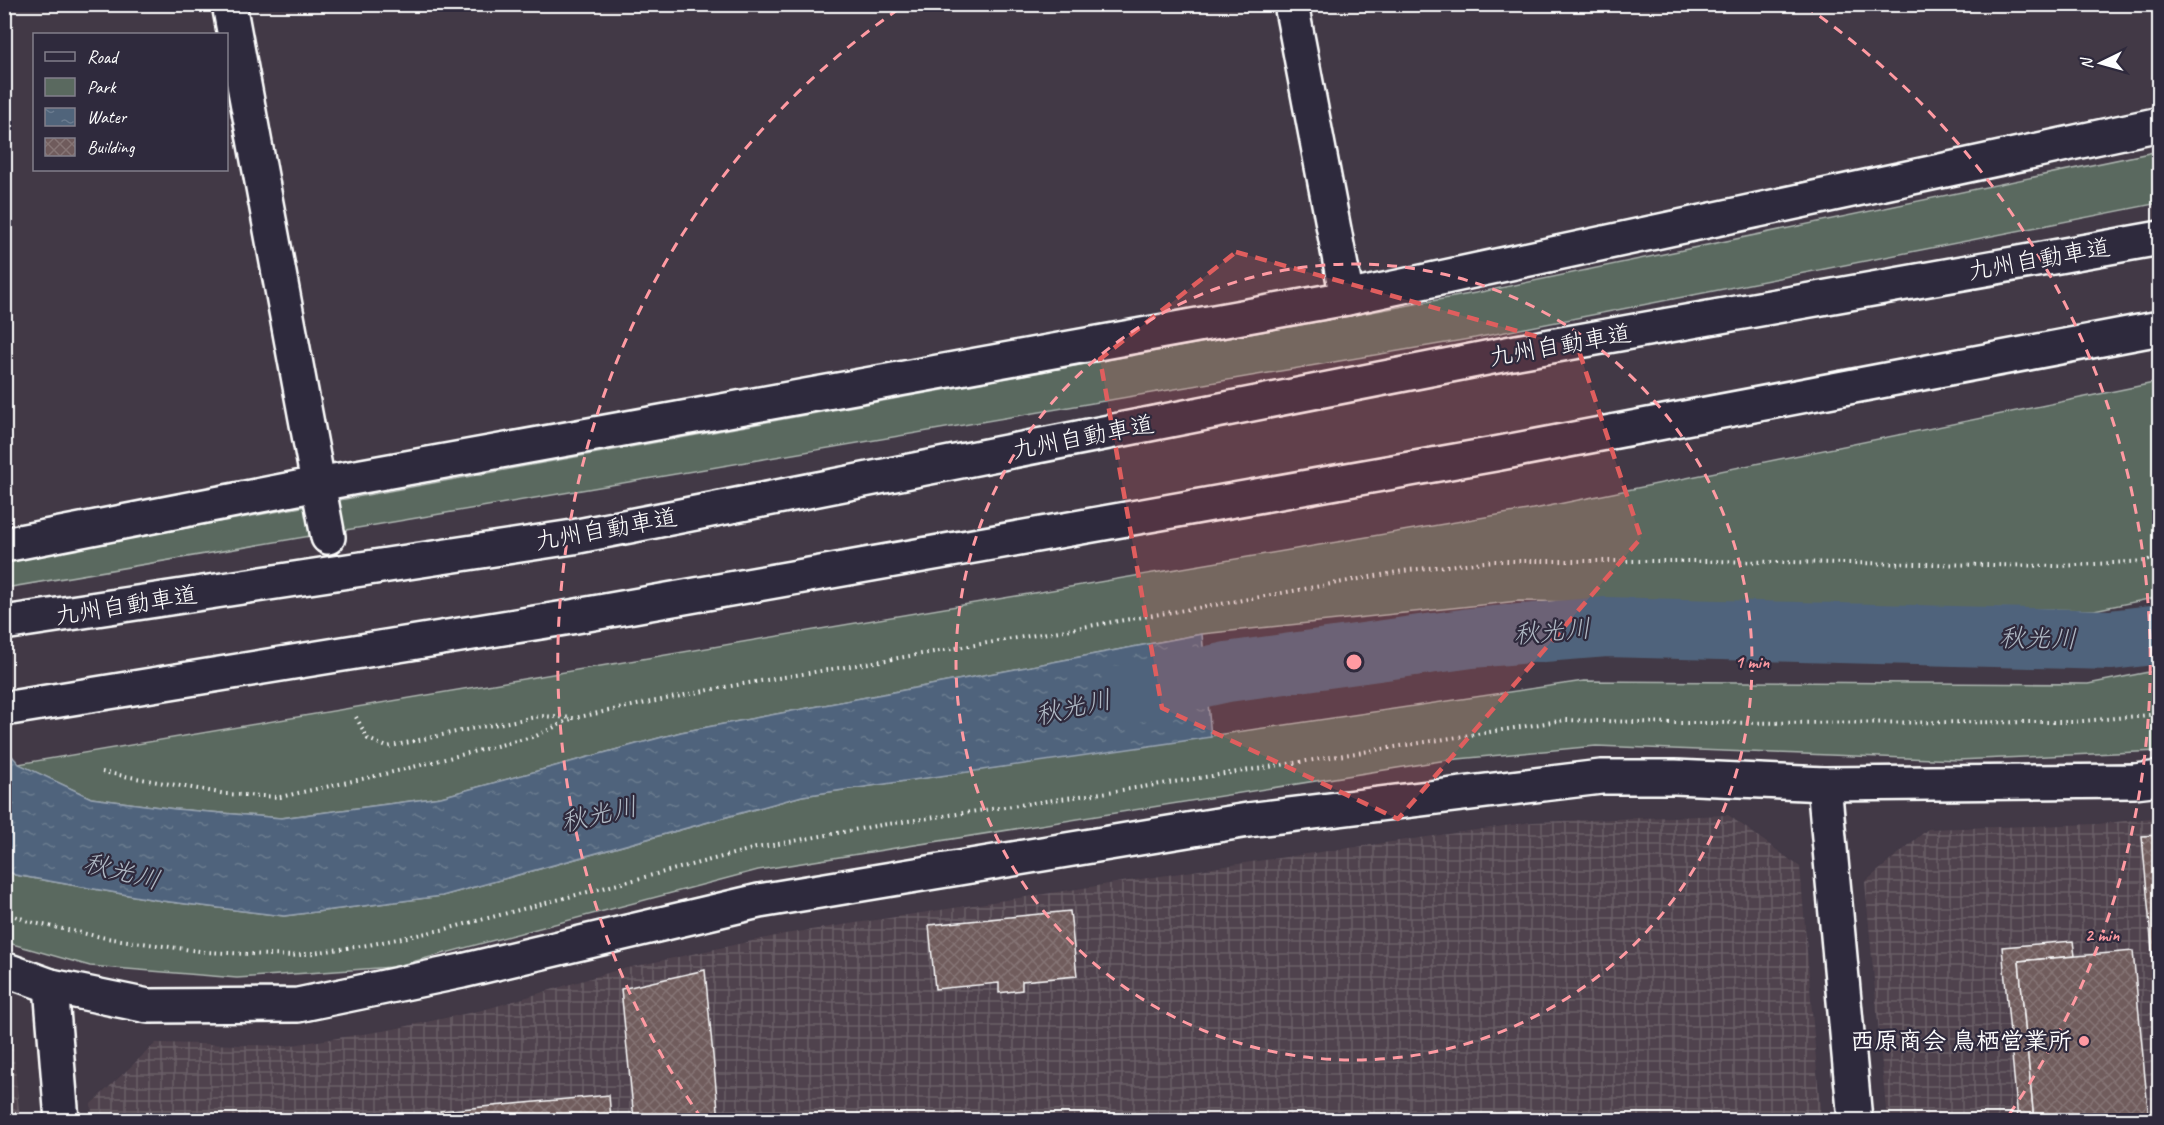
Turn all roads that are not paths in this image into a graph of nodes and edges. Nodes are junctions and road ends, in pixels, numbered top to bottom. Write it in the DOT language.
graph roads {
  1 [pos="229,4"];
  2 [pos="1292,4"];
  3 [pos="2160,124"];
  4 [pos="2160,238"];
  5 [pos="1347,298"];
  6 [pos="2160,328"];
  7 [pos="318,484"];
  8 [pos="328,537"];
  9 [pos="4,545"];
  10 [pos="11,622"];
  11 [pos="4,709"];
  12 [pos="2160,778"];
  13 [pos="1824,783"];
  14 [pos="4,969"];
  15 [pos="51,987"];
  16 [pos="62,1120"];
  17 [pos="1855,1120"];
  1 -- 7 [label="main road"];
  2 -- 5 [label="main road"];
  3 -- 5 [label="main road"];
  4 -- 10 [label="main road, 九州自動車道"];
  5 -- 7 [label="main road"];
  6 -- 11 [label="main road"];
  7 -- 8 [label="main road"];
  7 -- 9 [label="main road"];
  12 -- 13 [label="main road"];
  13 -- 15 [label="main road"];
  13 -- 17 [label="main road"];
  14 -- 15 [label="main road"];
  15 -- 16 [label="main road"];
}
